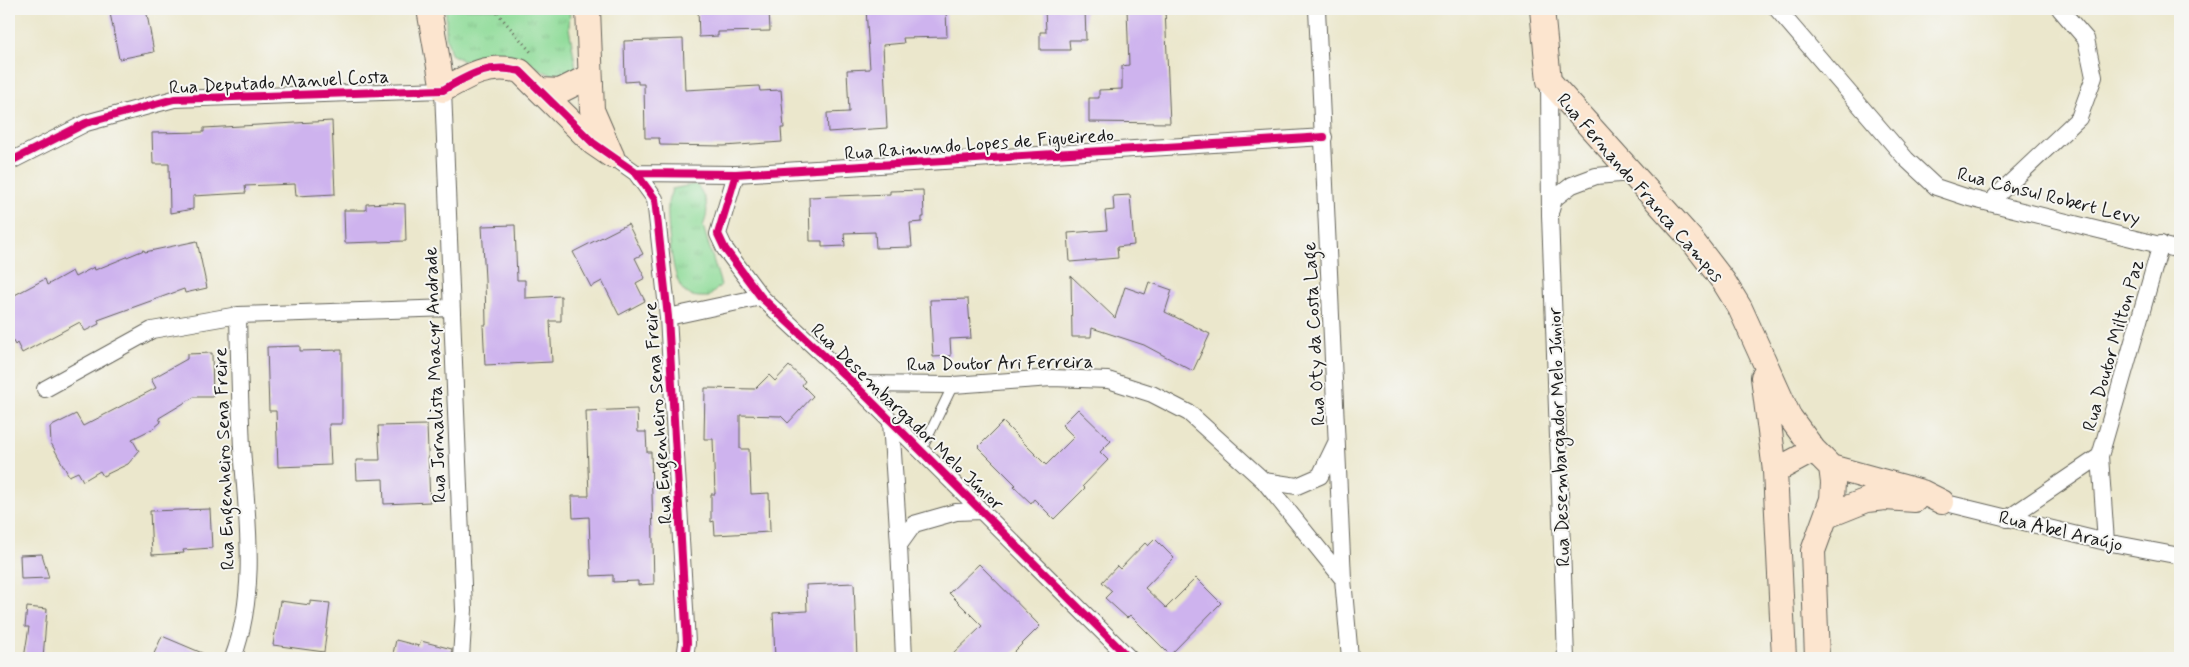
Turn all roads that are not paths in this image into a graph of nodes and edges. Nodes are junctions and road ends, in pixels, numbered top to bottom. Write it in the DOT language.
graph roads {
  1 [pos="429,9"];
  2 [pos="588,9"];
  3 [pos="1317,9"];
  4 [pos="1542,9"];
  5 [pos="1777,9"];
  6 [pos="2060,9"];
  7 [pos="436,58"];
  8 [pos="469,75"];
  9 [pos="590,76"];
  10 [pos="1549,81"];
  11 [pos="443,90"];
  12 [pos="542,90"];
  13 [pos="1324,137"];
  14 [pos="612,156"];
  15 [pos="9,162"];
  16 [pos="636,173"];
  17 [pos="1631,173"];
  18 [pos="736,174"];
  19 [pos="1989,203"];
  20 [pos="1550,215"];
  21 [pos="2161,244"];
  22 [pos="2180,250"];
  23 [pos="761,298"];
  24 [pos="451,308"];
  25 [pos="238,315"];
  26 [pos="668,317"];
  27 [pos="1759,348"];
  28 [pos="854,384"];
  29 [pos="953,384"];
  30 [pos="45,389"];
  31 [pos="891,422"];
  32 [pos="1338,440"];
  33 [pos="1814,450"];
  34 [pos="921,451"];
  35 [pos="2100,456"];
  36 [pos="1831,466"];
  37 [pos="1775,471"];
  38 [pos="1264,481"];
  39 [pos="1942,502"];
  40 [pos="982,512"];
  41 [pos="1827,516"];
  42 [pos="2007,519"];
  43 [pos="2106,542"];
  44 [pos="899,545"];
  45 [pos="2180,556"];
  46 [pos="1343,579"];
  47 [pos="233,658"];
  48 [pos="461,658"];
  49 [pos="685,658"];
  50 [pos="904,658"];
  51 [pos="1129,658"];
  52 [pos="1350,658"];
  53 [pos="1566,658"];
  54 [pos="1784,658"];
  55 [pos="1817,658"];
  1 -- 7 [label="street"];
  2 -- 9 [label="street"];
  3 -- 13 [label="street, Rua Oty da Costa Lage"];
  4 -- 10 [label="street, Rua Desembargador Melo Júnior"];
  5 -- 19 [label="street, Rua Cônsul Robert Levy"];
  6 -- 19 [label="street"];
  7 -- 8 [label="street"];
  7 -- 11 [label="street"];
  8 -- 11 [label="street"];
  8 -- 12 [label="street"];
  9 -- 12 [label="street"];
  9 -- 14 [label="street"];
  10 -- 17 [label="street, Rua Fernando Franca Campos"];
  10 -- 20 [label="street, Rua Desembargador Melo Júnior"];
  11 -- 15 [label="street, Rua Deputado Manuel Costa"];
  11 -- 24 [label="street, Rua Jornalista Moacyr Andrade"];
  12 -- 14 [label="street"];
  13 -- 18 [label="street, Rua Raimundo Lopes de Figueiredo"];
  13 -- 32 [label="street, Rua Oty da Costa Lage"];
  14 -- 16 [label="street"];
  16 -- 18 [label="street, Rua Raimundo Lopes de Figueiredo"];
  16 -- 26 [label="street, Rua Engenheiro Sena Freire"];
  17 -- 20 [label="street, Rua Desembargador Melo Júnior"];
  17 -- 27 [label="street, Rua Fernando Franca Campos"];
  18 -- 23 [label="street, Rua Desembargador Melo Júnior"];
  19 -- 21 [label="street, Rua Cônsul Robert Levy"];
  20 -- 53 [label="street, Rua Desembargador Melo Júnior"];
  21 -- 22 [label="street, Rua Cônsul Robert Levy"];
  21 -- 35 [label="street, Rua Doutor Milton Paz"];
  23 -- 26 [label="street"];
  23 -- 28 [label="street, Rua Desembargador Melo Júnior"];
  24 -- 25 [label="street"];
  24 -- 48 [label="street, Rua Jornalista Moacyr Andrade"];
  25 -- 30 [label="street"];
  25 -- 47 [label="street, Rua Engenheiro Sena Freire"];
  26 -- 49 [label="street, Rua Engenheiro Sena Freire"];
  27 -- 33 [label="street, Rua Fernando Franca Campos"];
  27 -- 37 [label="street, Rua Fernando Franca Campos"];
  28 -- 29 [label="street, Rua Doutor Ari Ferreira"];
  28 -- 31 [label="street, Rua Desembargador Melo Júnior"];
  29 -- 34 [label="lane"];
  29 -- 38 [label="street, Rua Doutor Ari Ferreira"];
  31 -- 34 [label="street, Rua Desembargador Melo Júnior"];
  31 -- 44 [label="street"];
  32 -- 38 [label="street"];
  32 -- 46 [label="street, Rua Oty da Costa Lage"];
  33 -- 36 [label="street, Rua Fernando Franca Campos"];
  33 -- 37 [label="street"];
  34 -- 40 [label="street, Rua Desembargador Melo Júnior"];
  35 -- 42 [label="street, Rua Doutor Milton Paz"];
  35 -- 43 [label="street, Rua Doutor Milton Paz"];
  36 -- 39 [label="street, Rua Abel Araújo"];
  36 -- 41 [label="street"];
  37 -- 54 [label="street, Rua Fernando Franca Campos"];
  38 -- 46 [label="street, Rua Doutor Ari Ferreira"];
  39 -- 41 [label="street, Rua Abel Araújo"];
  39 -- 42 [label="street, Rua Abel Araújo"];
  40 -- 44 [label="street"];
  40 -- 51 [label="street, Rua Desembargador Melo Júnior"];
  41 -- 55 [label="street"];
  42 -- 43 [label="street, Rua Abel Araújo"];
  43 -- 45 [label="street, Rua Abel Araújo"];
  44 -- 50 [label="street"];
  46 -- 52 [label="street, Rua Oty da Costa Lage"];
}
